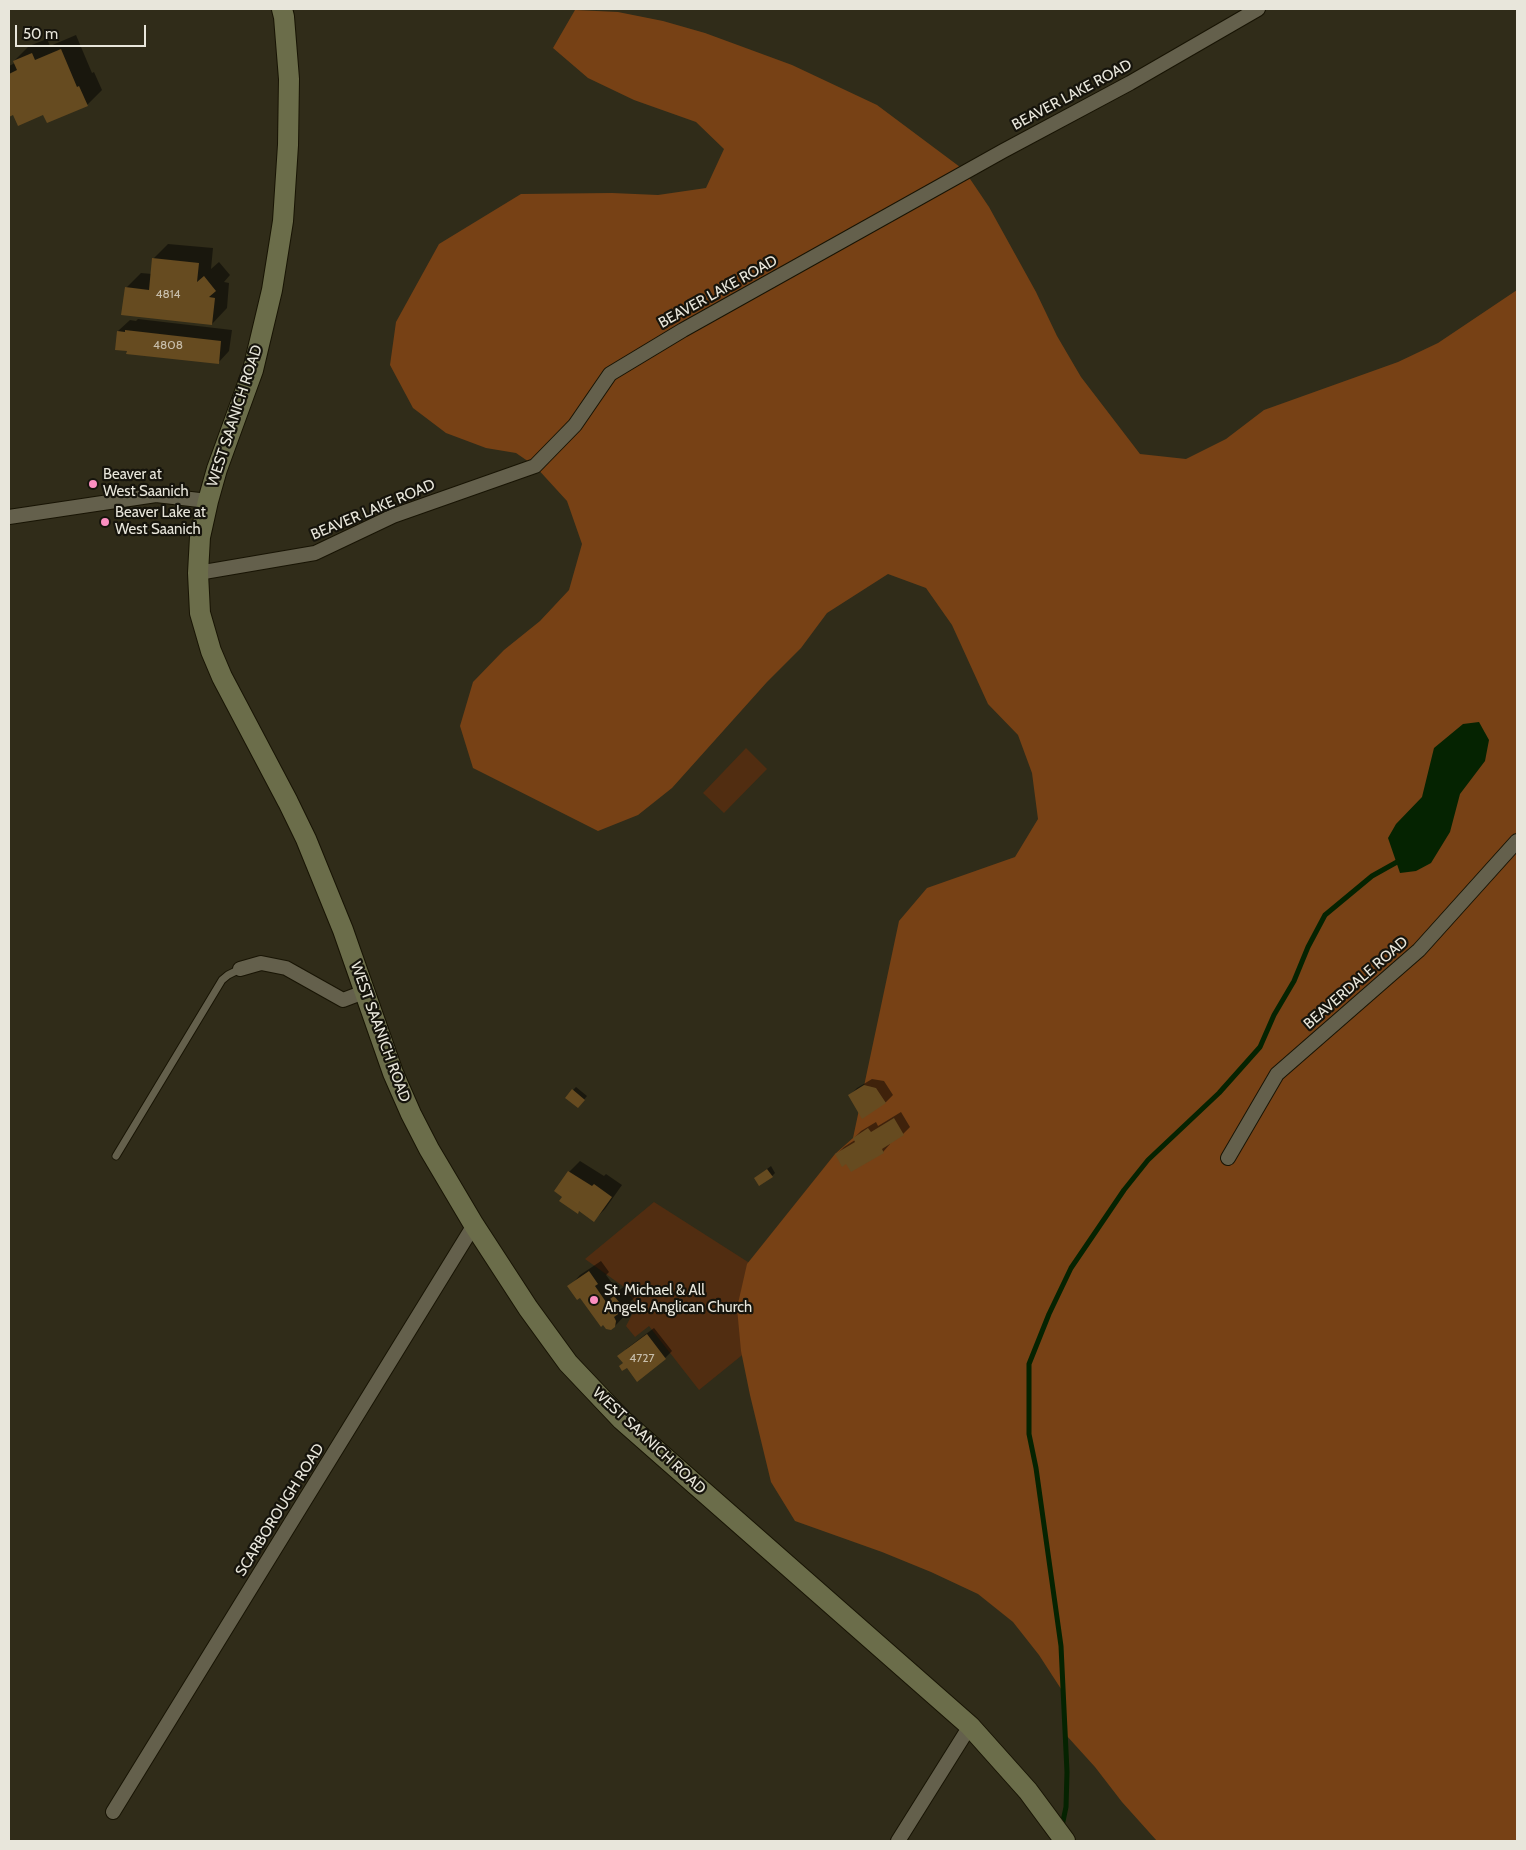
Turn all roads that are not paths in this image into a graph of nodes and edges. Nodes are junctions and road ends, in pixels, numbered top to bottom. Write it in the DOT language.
graph roads {
  1 [pos="282,9"];
  2 [pos="1258,9"];
  3 [pos="208,501"];
  4 [pos="9,517"];
  5 [pos="198,573"];
  6 [pos="1517,841"];
  7 [pos="240,969"];
  8 [pos="364,992"];
  9 [pos="116,1156"];
  10 [pos="1228,1158"];
  11 [pos="474,1225"];
  12 [pos="970,1726"];
  13 [pos="113,1812"];
  14 [pos="898,1841"];
  15 [pos="1065,1841"];
  1 -- 3 [label="main road, WEST SAANICH ROAD"];
  2 -- 5 [label="street, BEAVER LAKE ROAD"];
  3 -- 4 [label="street"];
  3 -- 5 [label="main road, WEST SAANICH ROAD"];
  5 -- 8 [label="main road, WEST SAANICH ROAD"];
  6 -- 10 [label="street, BEAVERDALE ROAD"];
  7 -- 8 [label="street"];
  7 -- 9 [label="lane"];
  8 -- 11 [label="main road, WEST SAANICH ROAD"];
  11 -- 12 [label="main road, WEST SAANICH ROAD"];
  11 -- 13 [label="street, SCARBOROUGH ROAD"];
  12 -- 14 [label="street"];
  12 -- 15 [label="main road, WEST SAANICH ROAD"];
}
